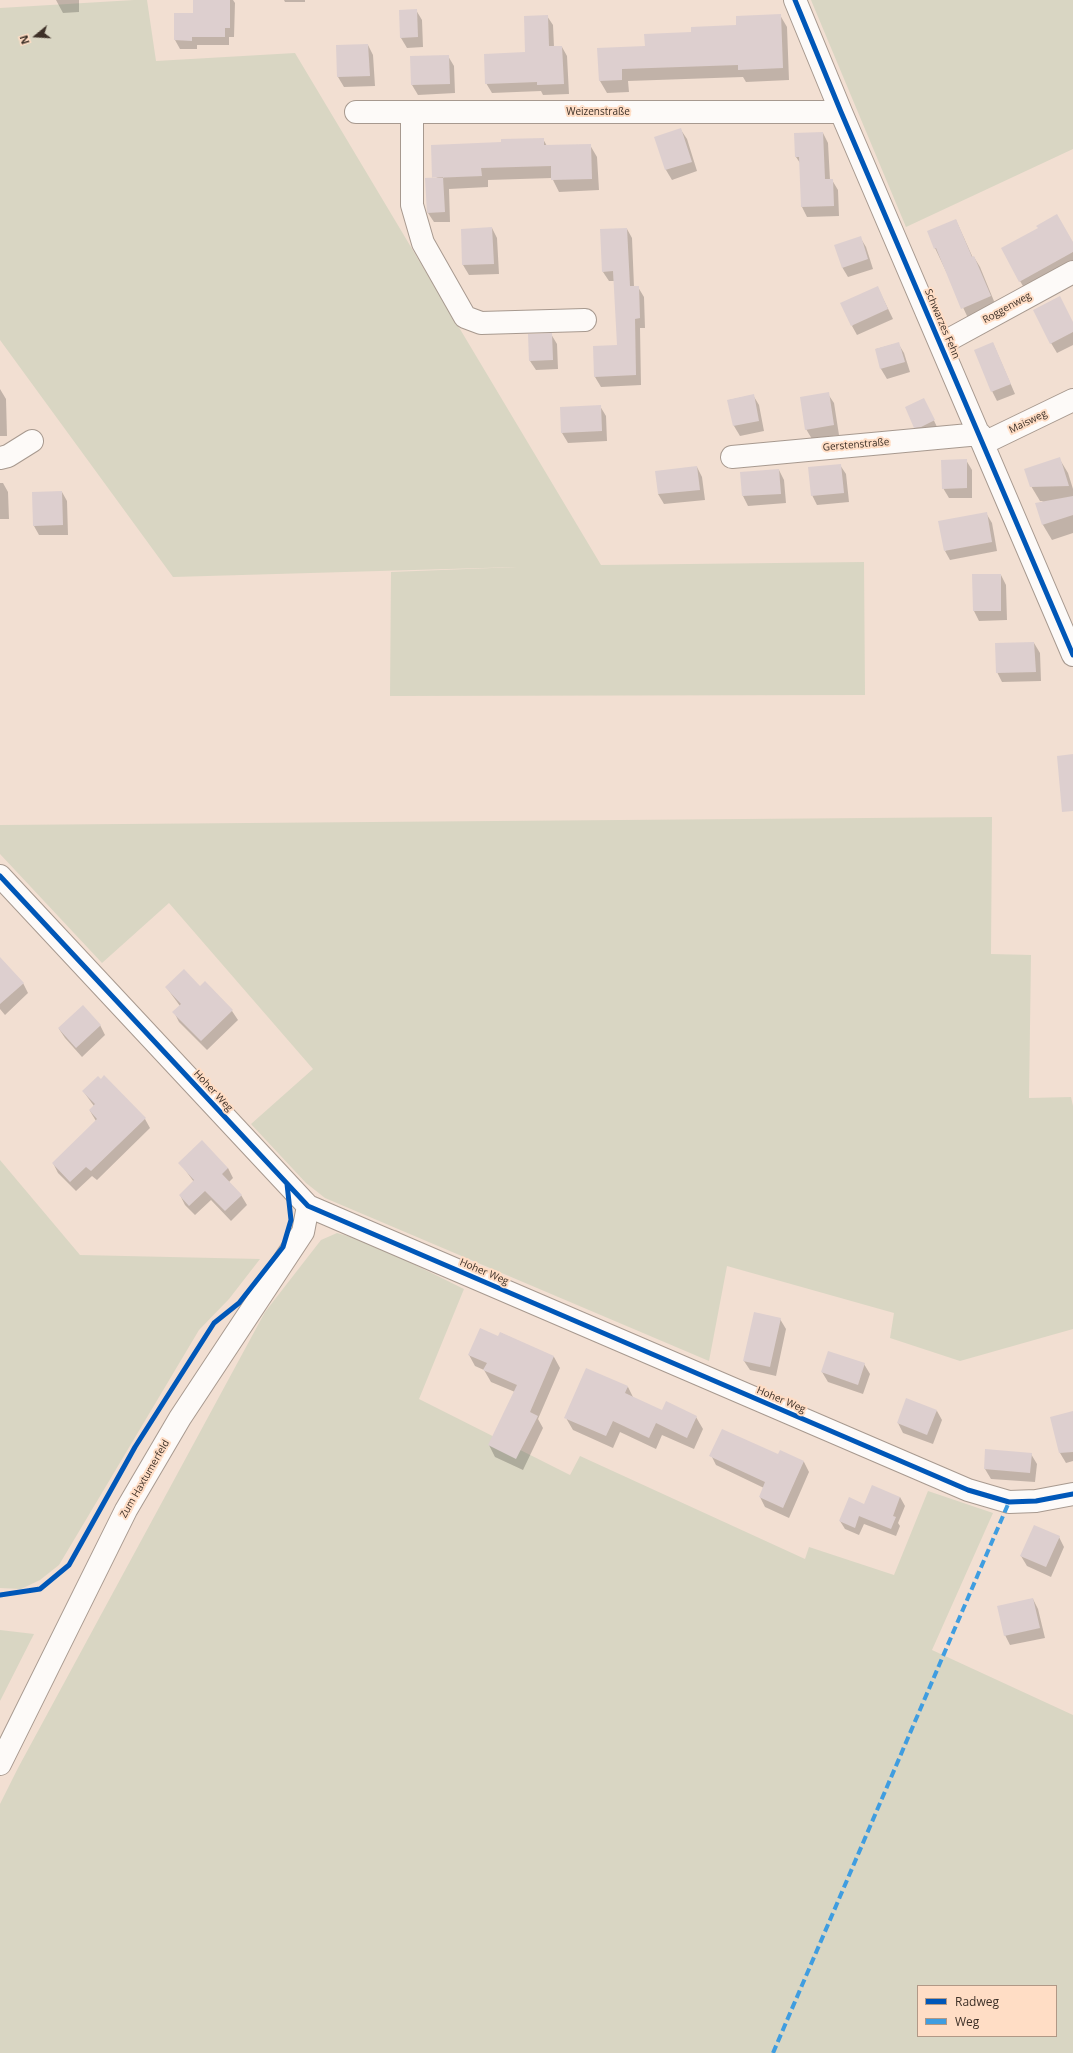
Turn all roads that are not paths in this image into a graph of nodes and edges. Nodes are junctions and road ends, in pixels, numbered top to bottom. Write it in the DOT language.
graph roads {
  1 [pos="795,0"];
  2 [pos="356,112"];
  3 [pos="412,112"];
  4 [pos="841,112"];
  5 [pos="1073,272"];
  6 [pos="585,320"];
  7 [pos="941,344"];
  8 [pos="1073,400"];
  9 [pos="982,438"];
  10 [pos="32,441"];
  11 [pos="732,457"];
  12 [pos="0,458"];
  13 [pos="1073,655"];
  14 [pos="0,876"];
  15 [pos="308,1206"];
  16 [pos="1073,1494"];
  17 [pos="0,1764"];
  1 -- 4 [label="street, Schwarzes Fehn"];
  2 -- 3 [label="street, Weizenstraße"];
  3 -- 4 [label="street, Weizenstraße"];
  3 -- 6 [label="street"];
  4 -- 7 [label="street, Schwarzes Fehn"];
  5 -- 7 [label="street, Roggenweg"];
  7 -- 9 [label="street, Schwarzes Fehn"];
  8 -- 9 [label="street, Maisweg"];
  9 -- 11 [label="street, Gerstenstraße"];
  9 -- 13 [label="street, Schwarzes Fehn"];
  10 -- 12 [label="street"];
  14 -- 15 [label="street, Hoher Weg"];
  15 -- 16 [label="street, Hoher Weg"];
  15 -- 17 [label="street, Zum Haxtumerfeld"];
}
